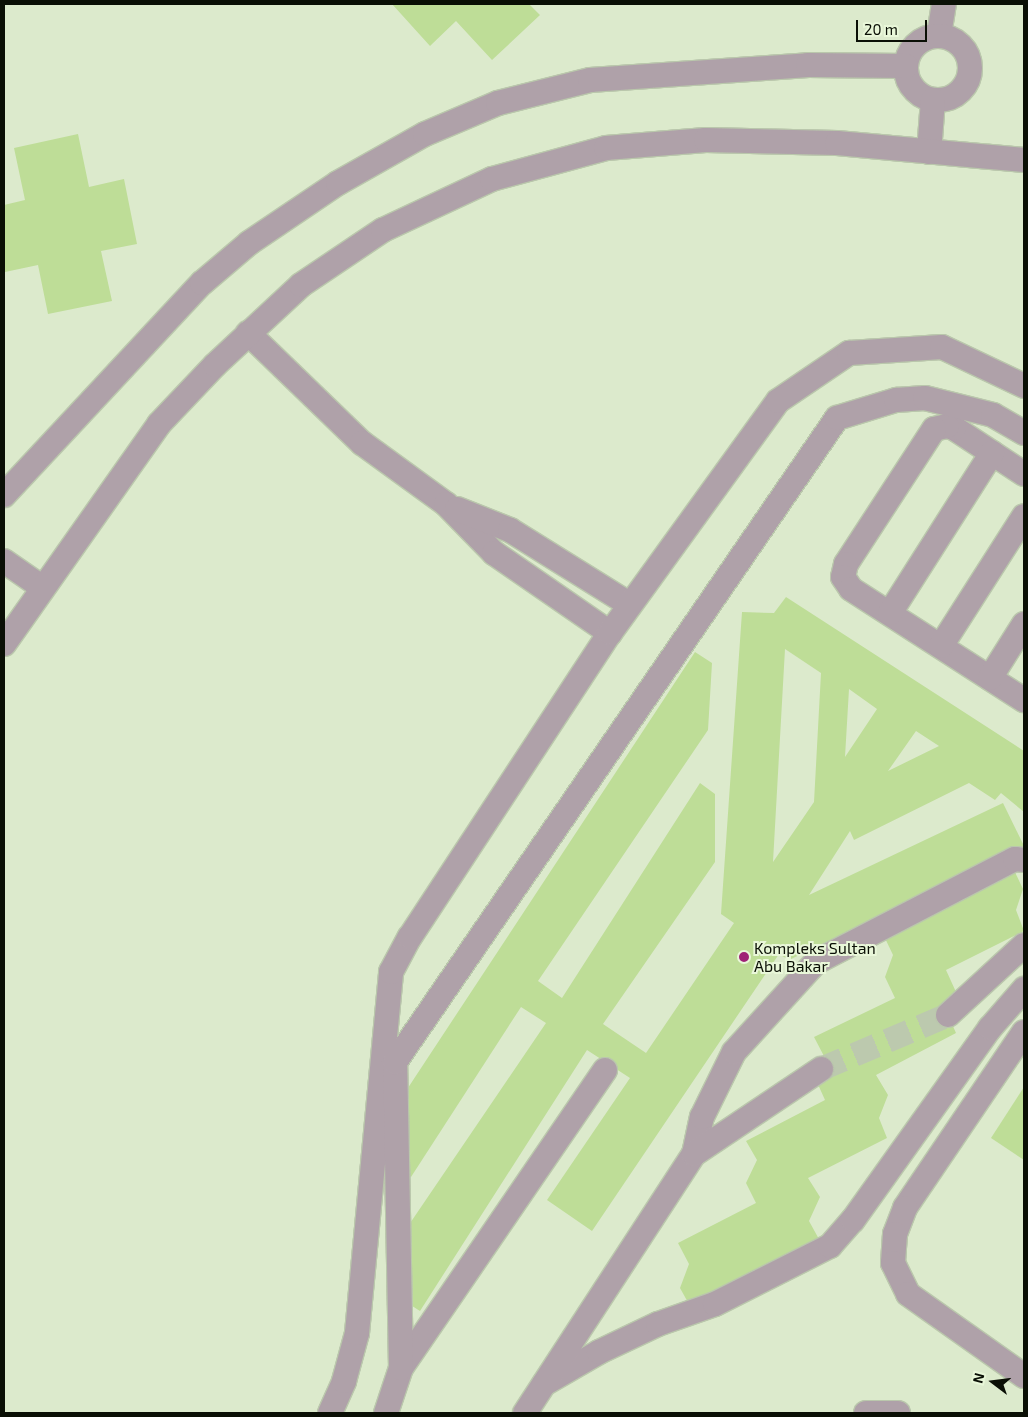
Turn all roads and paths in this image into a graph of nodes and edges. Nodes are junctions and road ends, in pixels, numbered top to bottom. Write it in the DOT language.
graph roads {
  1 [pos="944,4"];
  2 [pos="939,35"];
  3 [pos="906,66"];
  4 [pos="933,100"];
  5 [pos="929,152"];
  6 [pos="1024,160"];
  7 [pos="248,333"];
  8 [pos="1024,386"];
  9 [pos="1024,433"];
  10 [pos="992,453"];
  11 [pos="1024,474"];
  12 [pos="4,495"];
  13 [pos="446,504"];
  14 [pos="1024,516"];
  15 [pos="4,561"];
  16 [pos="43,588"];
  17 [pos="629,604"];
  18 [pos="890,613"];
  19 [pos="1024,624"];
  20 [pos="610,633"];
  21 [pos="4,644"];
  22 [pos="941,646"];
  23 [pos="990,678"];
  24 [pos="1024,700"];
  25 [pos="1024,860"];
  26 [pos="1024,944"];
  27 [pos="1024,989"];
  28 [pos="948,1015"];
  29 [pos="1024,1032"];
  30 [pos="821,1069"];
  31 [pos="605,1070"];
  32 [pos="694,1154"];
  33 [pos="401,1368"];
  34 [pos="1024,1376"];
  35 [pos="544,1384"];
  36 [pos="330,1413"];
  37 [pos="386,1413"];
  38 [pos="525,1413"];
  39 [pos="866,1413"];
  40 [pos="898,1413"];
  1 -- 2 [label="street"];
  2 -- 3 [label="street"];
  2 -- 4 [label="street"];
  3 -- 4 [label="street"];
  3 -- 12 [label="street"];
  4 -- 5 [label="street"];
  5 -- 6 [label="street"];
  5 -- 7 [label="street"];
  7 -- 13 [label="street"];
  7 -- 16 [label="street"];
  8 -- 17 [label="street"];
  9 -- 33 [label="street"];
  10 -- 11 [label="street"];
  10 -- 18 [label="street"];
  10 -- 18 [label="street"];
  13 -- 17 [label="street"];
  13 -- 20 [label="street"];
  14 -- 22 [label="street"];
  15 -- 16 [label="street"];
  16 -- 21 [label="street"];
  17 -- 20 [label="street"];
  18 -- 22 [label="street"];
  19 -- 23 [label="street"];
  20 -- 36 [label="street"];
  22 -- 23 [label="street"];
  23 -- 24 [label="street"];
  25 -- 32 [label="street"];
  26 -- 28 [label="street"];
  27 -- 35 [label="street"];
  29 -- 34 [label="street"];
  30 -- 32 [label="street"];
  31 -- 33 [label="street"];
  32 -- 35 [label="street"];
  33 -- 37 [label="street"];
  35 -- 38 [label="street"];
  39 -- 40 [label="street"];
}
